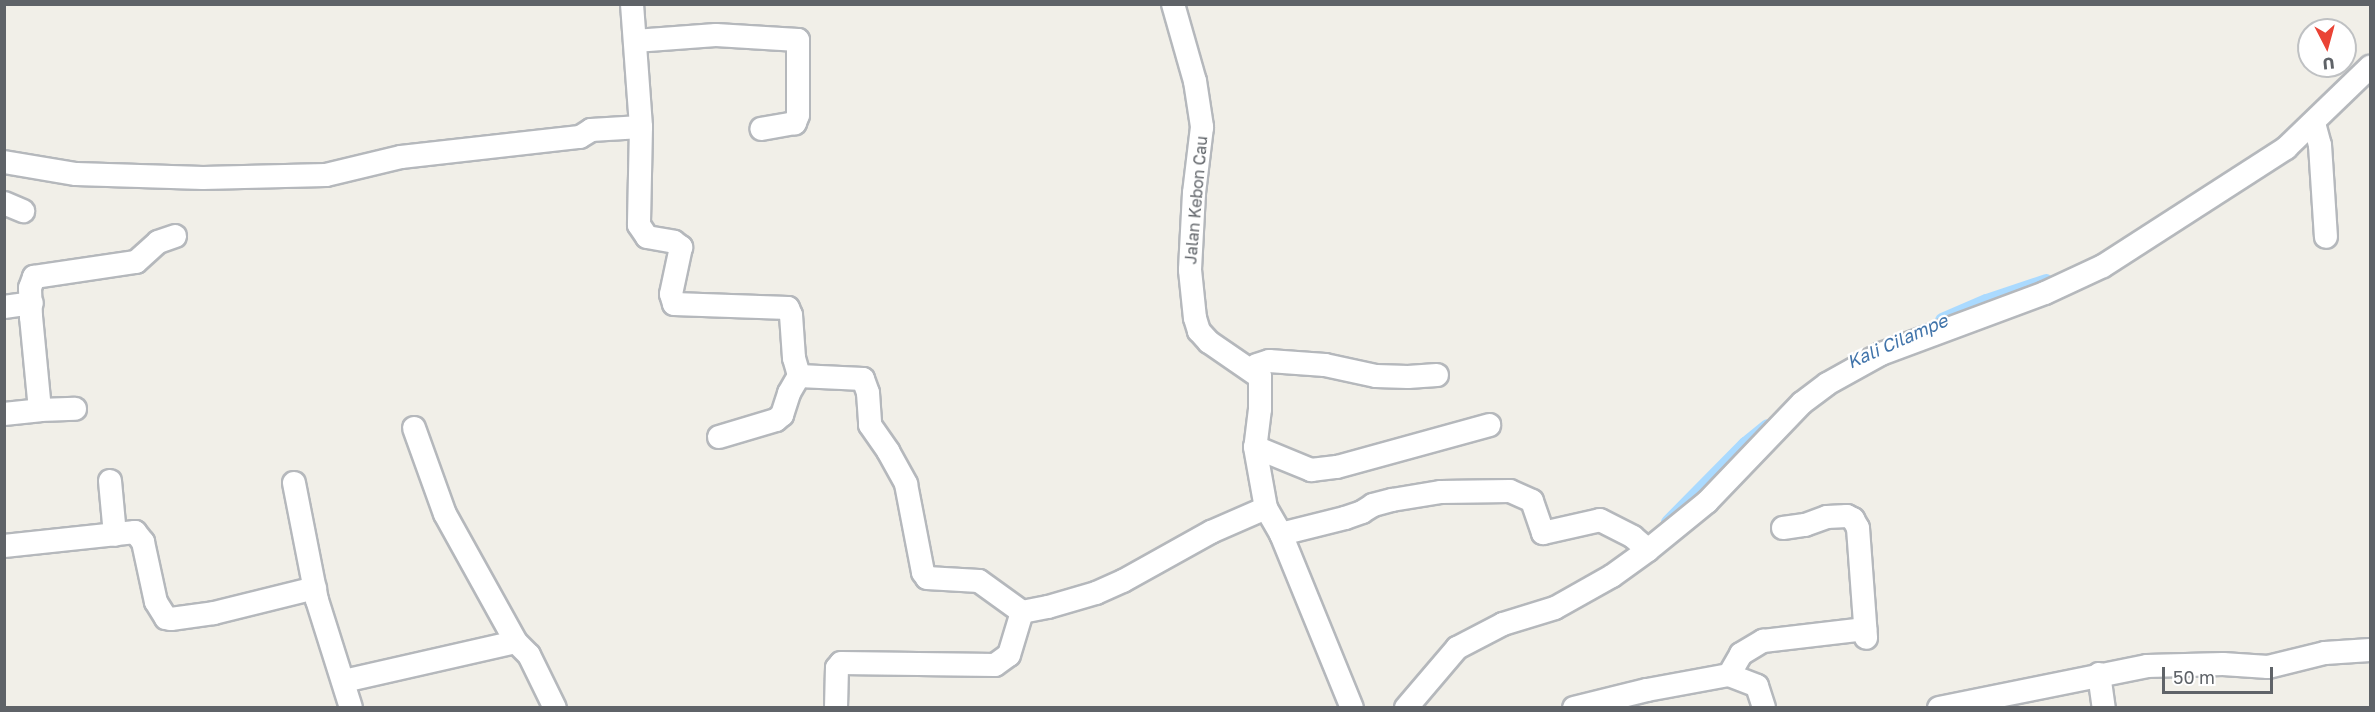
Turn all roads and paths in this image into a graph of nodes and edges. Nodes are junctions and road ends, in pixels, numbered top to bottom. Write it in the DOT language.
graph roads {
  1 [pos="632,4"];
  2 [pos="1173,4"];
  3 [pos="635,40"];
  4 [pos="2370,67"];
  5 [pos="2314,123"];
  6 [pos="641,127"];
  7 [pos="762,129"];
  8 [pos="4,162"];
  9 [pos="175,236"];
  10 [pos="2326,237"];
  11 [pos="32,303"];
  12 [pos="4,307"];
  13 [pos="1437,375"];
  14 [pos="799,376"];
  15 [pos="1260,377"];
  16 [pos="75,409"];
  17 [pos="40,410"];
  18 [pos="4,414"];
  19 [pos="1489,425"];
  20 [pos="414,428"];
  21 [pos="719,437"];
  22 [pos="1256,447"];
  23 [pos="110,481"];
  24 [pos="294,483"];
  25 [pos="1266,508"];
  26 [pos="1783,528"];
  27 [pos="1281,534"];
  28 [pos="116,535"];
  29 [pos="1642,545"];
  30 [pos="4,546"];
  31 [pos="315,588"];
  32 [pos="1022,612"];
  33 [pos="516,642"];
  34 [pos="2370,650"];
  35 [pos="2099,674"];
  36 [pos="1729,675"];
  37 [pos="344,681"];
  38 [pos="351,708"];
  39 [pos="555,708"];
  40 [pos="836,708"];
  41 [pos="1352,708"];
  42 [pos="1406,708"];
  43 [pos="1574,708"];
  44 [pos="1764,708"];
  45 [pos="1939,708"];
  46 [pos="2104,708"];
  1 -- 3 [label="street"];
  2 -- 15 [label="street, Jalan Kebon Cau"];
  3 -- 6 [label="street"];
  3 -- 7 [label="street"];
  4 -- 5 [label="street"];
  5 -- 10 [label="street"];
  5 -- 29 [label="street"];
  6 -- 8 [label="street"];
  6 -- 14 [label="street"];
  9 -- 11 [label="street"];
  11 -- 12 [label="street"];
  11 -- 17 [label="street"];
  13 -- 15 [label="street"];
  14 -- 21 [label="street"];
  14 -- 32 [label="street"];
  15 -- 22 [label="street"];
  16 -- 17 [label="street"];
  17 -- 18 [label="street"];
  19 -- 22 [label="street"];
  20 -- 33 [label="street"];
  22 -- 25 [label="street"];
  23 -- 28 [label="street"];
  24 -- 31 [label="street"];
  25 -- 27 [label="street"];
  25 -- 32 [label="street"];
  26 -- 36 [label="street"];
  27 -- 29 [label="street"];
  27 -- 41 [label="street"];
  28 -- 30 [label="street"];
  28 -- 31 [label="street"];
  29 -- 42 [label="street"];
  31 -- 37 [label="street"];
  32 -- 40 [label="street"];
  33 -- 37 [label="street"];
  33 -- 39 [label="street"];
  34 -- 35 [label="street"];
  35 -- 45 [label="street"];
  35 -- 46 [label="street"];
  36 -- 43 [label="street"];
  36 -- 44 [label="street"];
  37 -- 38 [label="street"];
}
